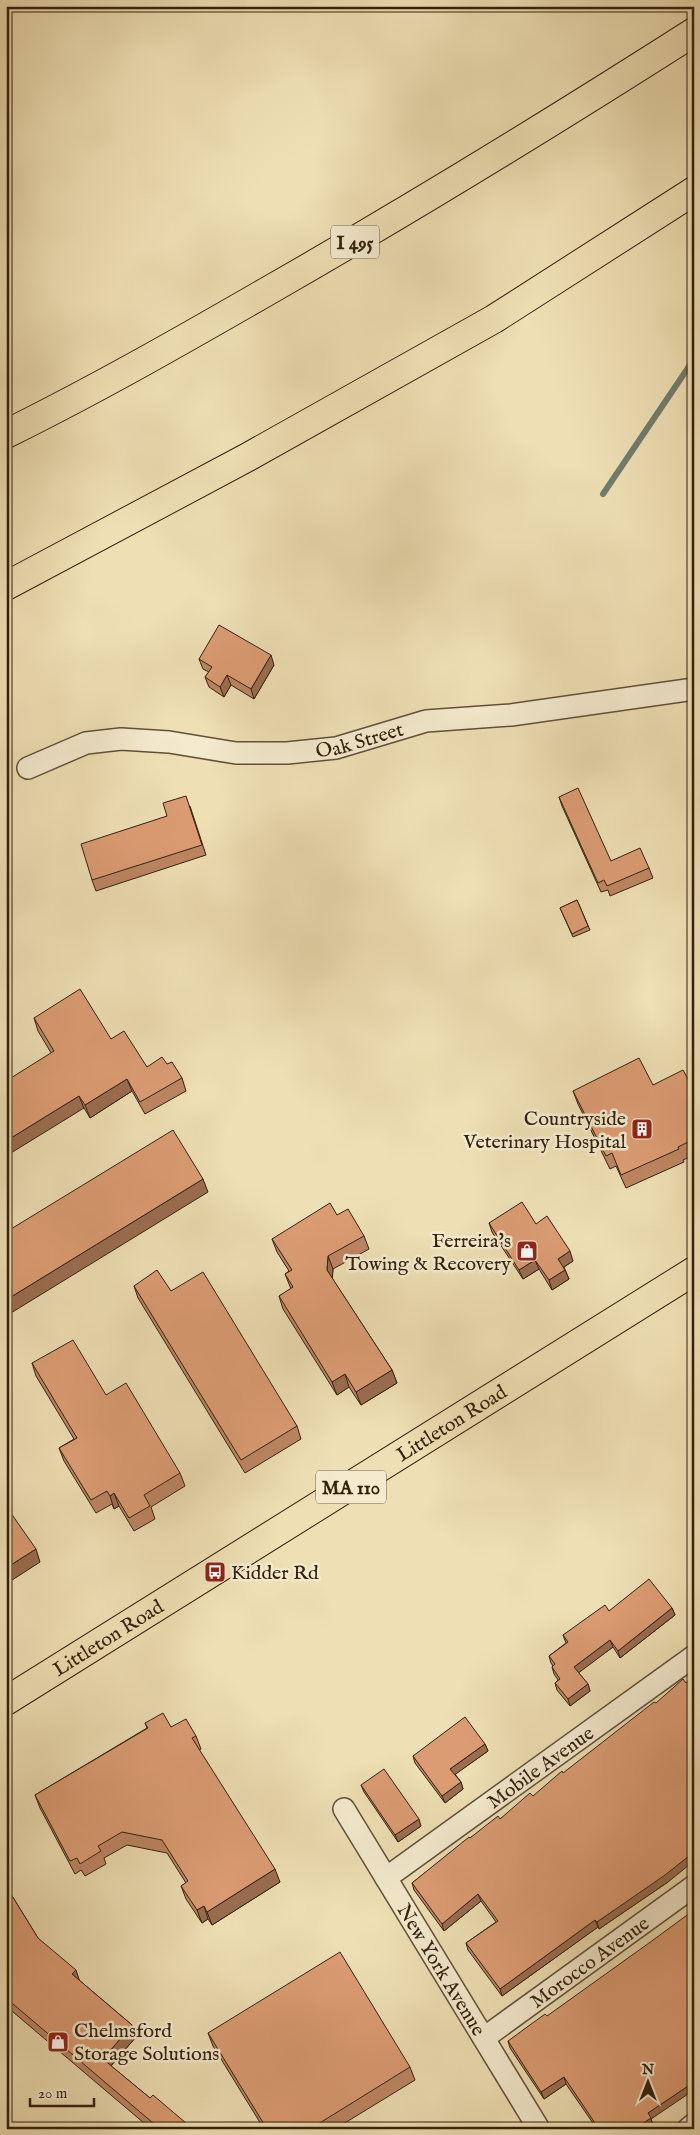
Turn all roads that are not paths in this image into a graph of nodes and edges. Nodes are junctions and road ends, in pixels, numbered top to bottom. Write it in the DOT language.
graph roads {
  1 [pos="694,32"];
  2 [pos="694,192"];
  3 [pos="6,434"];
  4 [pos="6,586"];
  5 [pos="694,688"];
  6 [pos="28,768"];
  7 [pos="694,1271"];
  8 [pos="694,1656"];
  9 [pos="6,1701"];
  10 [pos="344,1809"];
  11 [pos="386,1878"];
  12 [pos="694,1886"];
  13 [pos="484,2038"];
  14 [pos="694,2124"];
  15 [pos="539,2129"];
  16 [pos="688,2129"];
  1 -- 3 [label="main road, I 495"];
  2 -- 4 [label="main road"];
  5 -- 6 [label="street, Oak Street"];
  7 -- 9 [label="main road, Littleton Road / MA 110"];
  8 -- 11 [label="street, Mobile Avenue"];
  10 -- 11 [label="street, New York Avenue"];
  11 -- 13 [label="street, New York Avenue"];
  12 -- 13 [label="street, Morocco Avenue"];
  13 -- 15 [label="street, New York Avenue"];
  14 -- 16 [label="street"];
}
